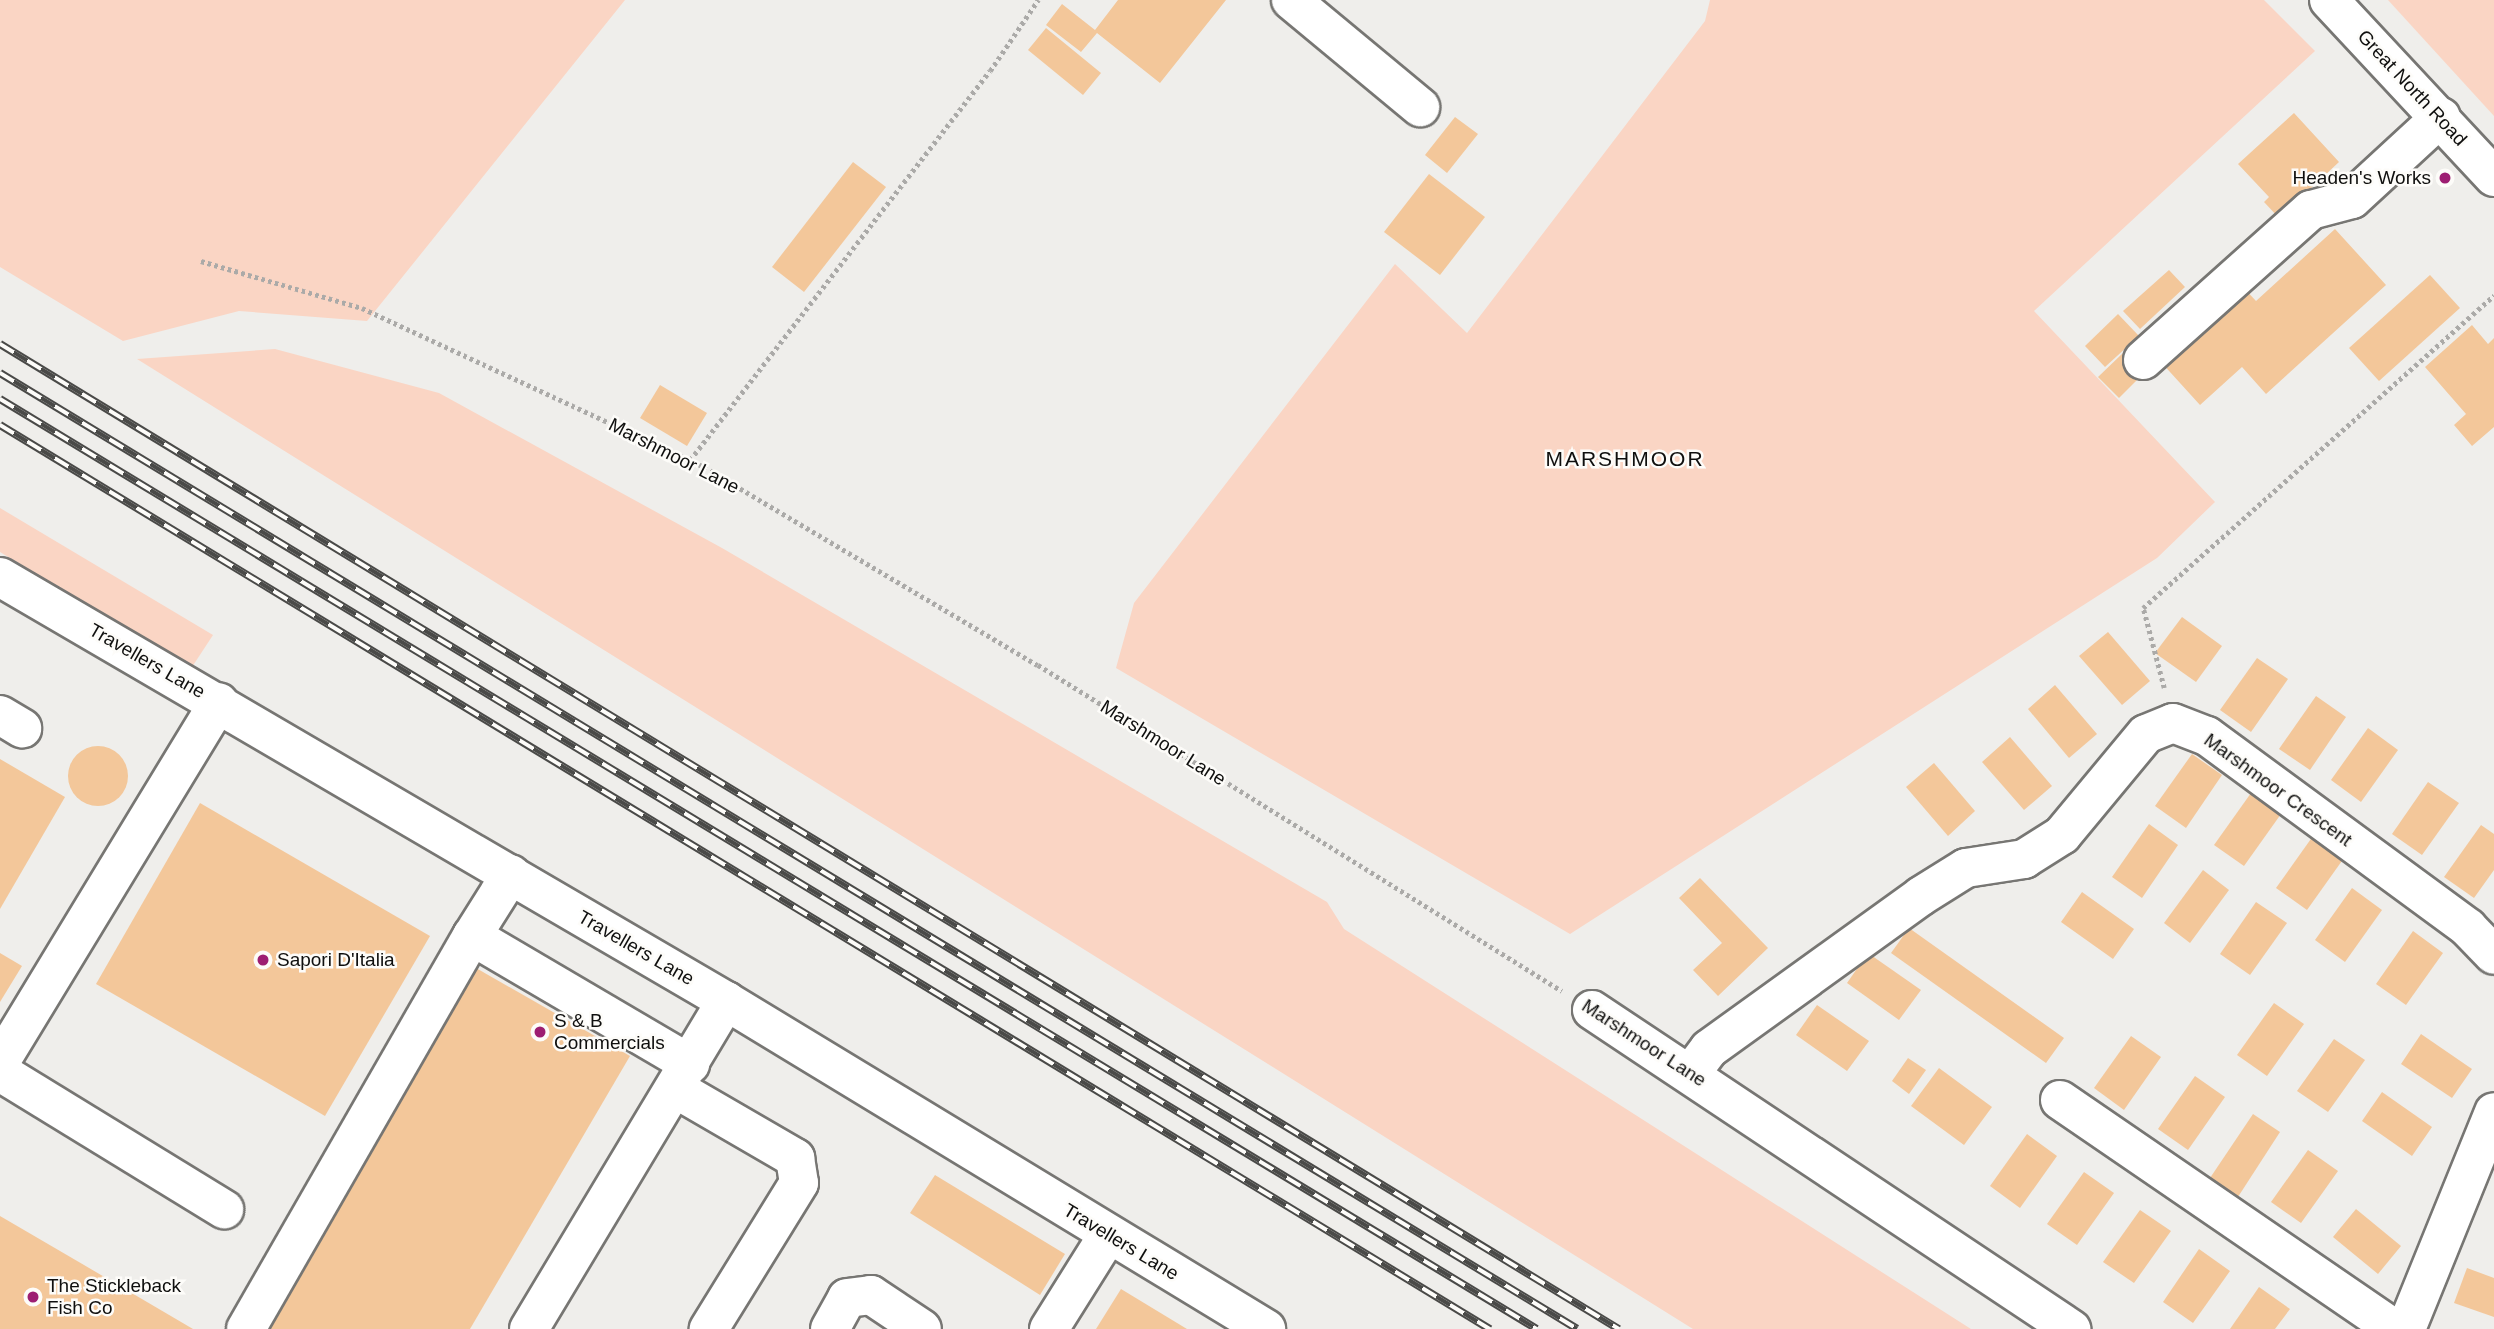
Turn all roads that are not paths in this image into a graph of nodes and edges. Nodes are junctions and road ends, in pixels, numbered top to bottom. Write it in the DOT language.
graph roads {
  1 [pos="1291,0"];
  2 [pos="2329,0"];
  3 [pos="1420,107"];
  4 [pos="2441,117"];
  5 [pos="2494,177"];
  6 [pos="2143,360"];
  7 [pos="0,577"];
  8 [pos="219,702"];
  9 [pos="511,874"];
  10 [pos="472,936"];
  11 [pos="2494,955"];
  12 [pos="726,1001"];
  13 [pos="1592,1010"];
  14 [pos="0,1062"];
  15 [pos="0,1072"];
  16 [pos="1691,1073"];
  17 [pos="683,1076"];
  18 [pos="2060,1100"];
  19 [pos="2494,1112"];
  20 [pos="223,1209"];
  21 [pos="1108,1235"];
  22 [pos="246,1329"];
  23 [pos="529,1329"];
  24 [pos="709,1329"];
  25 [pos="830,1329"];
  26 [pos="922,1329"];
  27 [pos="1049,1329"];
  28 [pos="1266,1329"];
  29 [pos="2070,1329"];
  30 [pos="2395,1329"];
  31 [pos="2406,1329"];
  1 -- 3 [label="street"];
  2 -- 4 [label="street, Great North Road"];
  4 -- 5 [label="street, Great North Road"];
  4 -- 6 [label="street"];
  7 -- 8 [label="street, Travellers Lane"];
  8 -- 9 [label="street, Travellers Lane"];
  8 -- 14 [label="street"];
  9 -- 10 [label="street"];
  9 -- 12 [label="street, Travellers Lane"];
  10 -- 17 [label="street"];
  10 -- 22 [label="street"];
  11 -- 16 [label="street, Marshmoor Crescent"];
  12 -- 17 [label="street"];
  12 -- 21 [label="street, Travellers Lane"];
  13 -- 16 [label="street, Marshmoor Lane"];
  15 -- 20 [label="street"];
  16 -- 29 [label="street, Marshmoor Lane"];
  17 -- 23 [label="street"];
  17 -- 24 [label="street"];
  18 -- 30 [label="street"];
  19 -- 31 [label="street"];
  21 -- 27 [label="street"];
  21 -- 28 [label="street, Travellers Lane"];
  25 -- 26 [label="street"];
}
